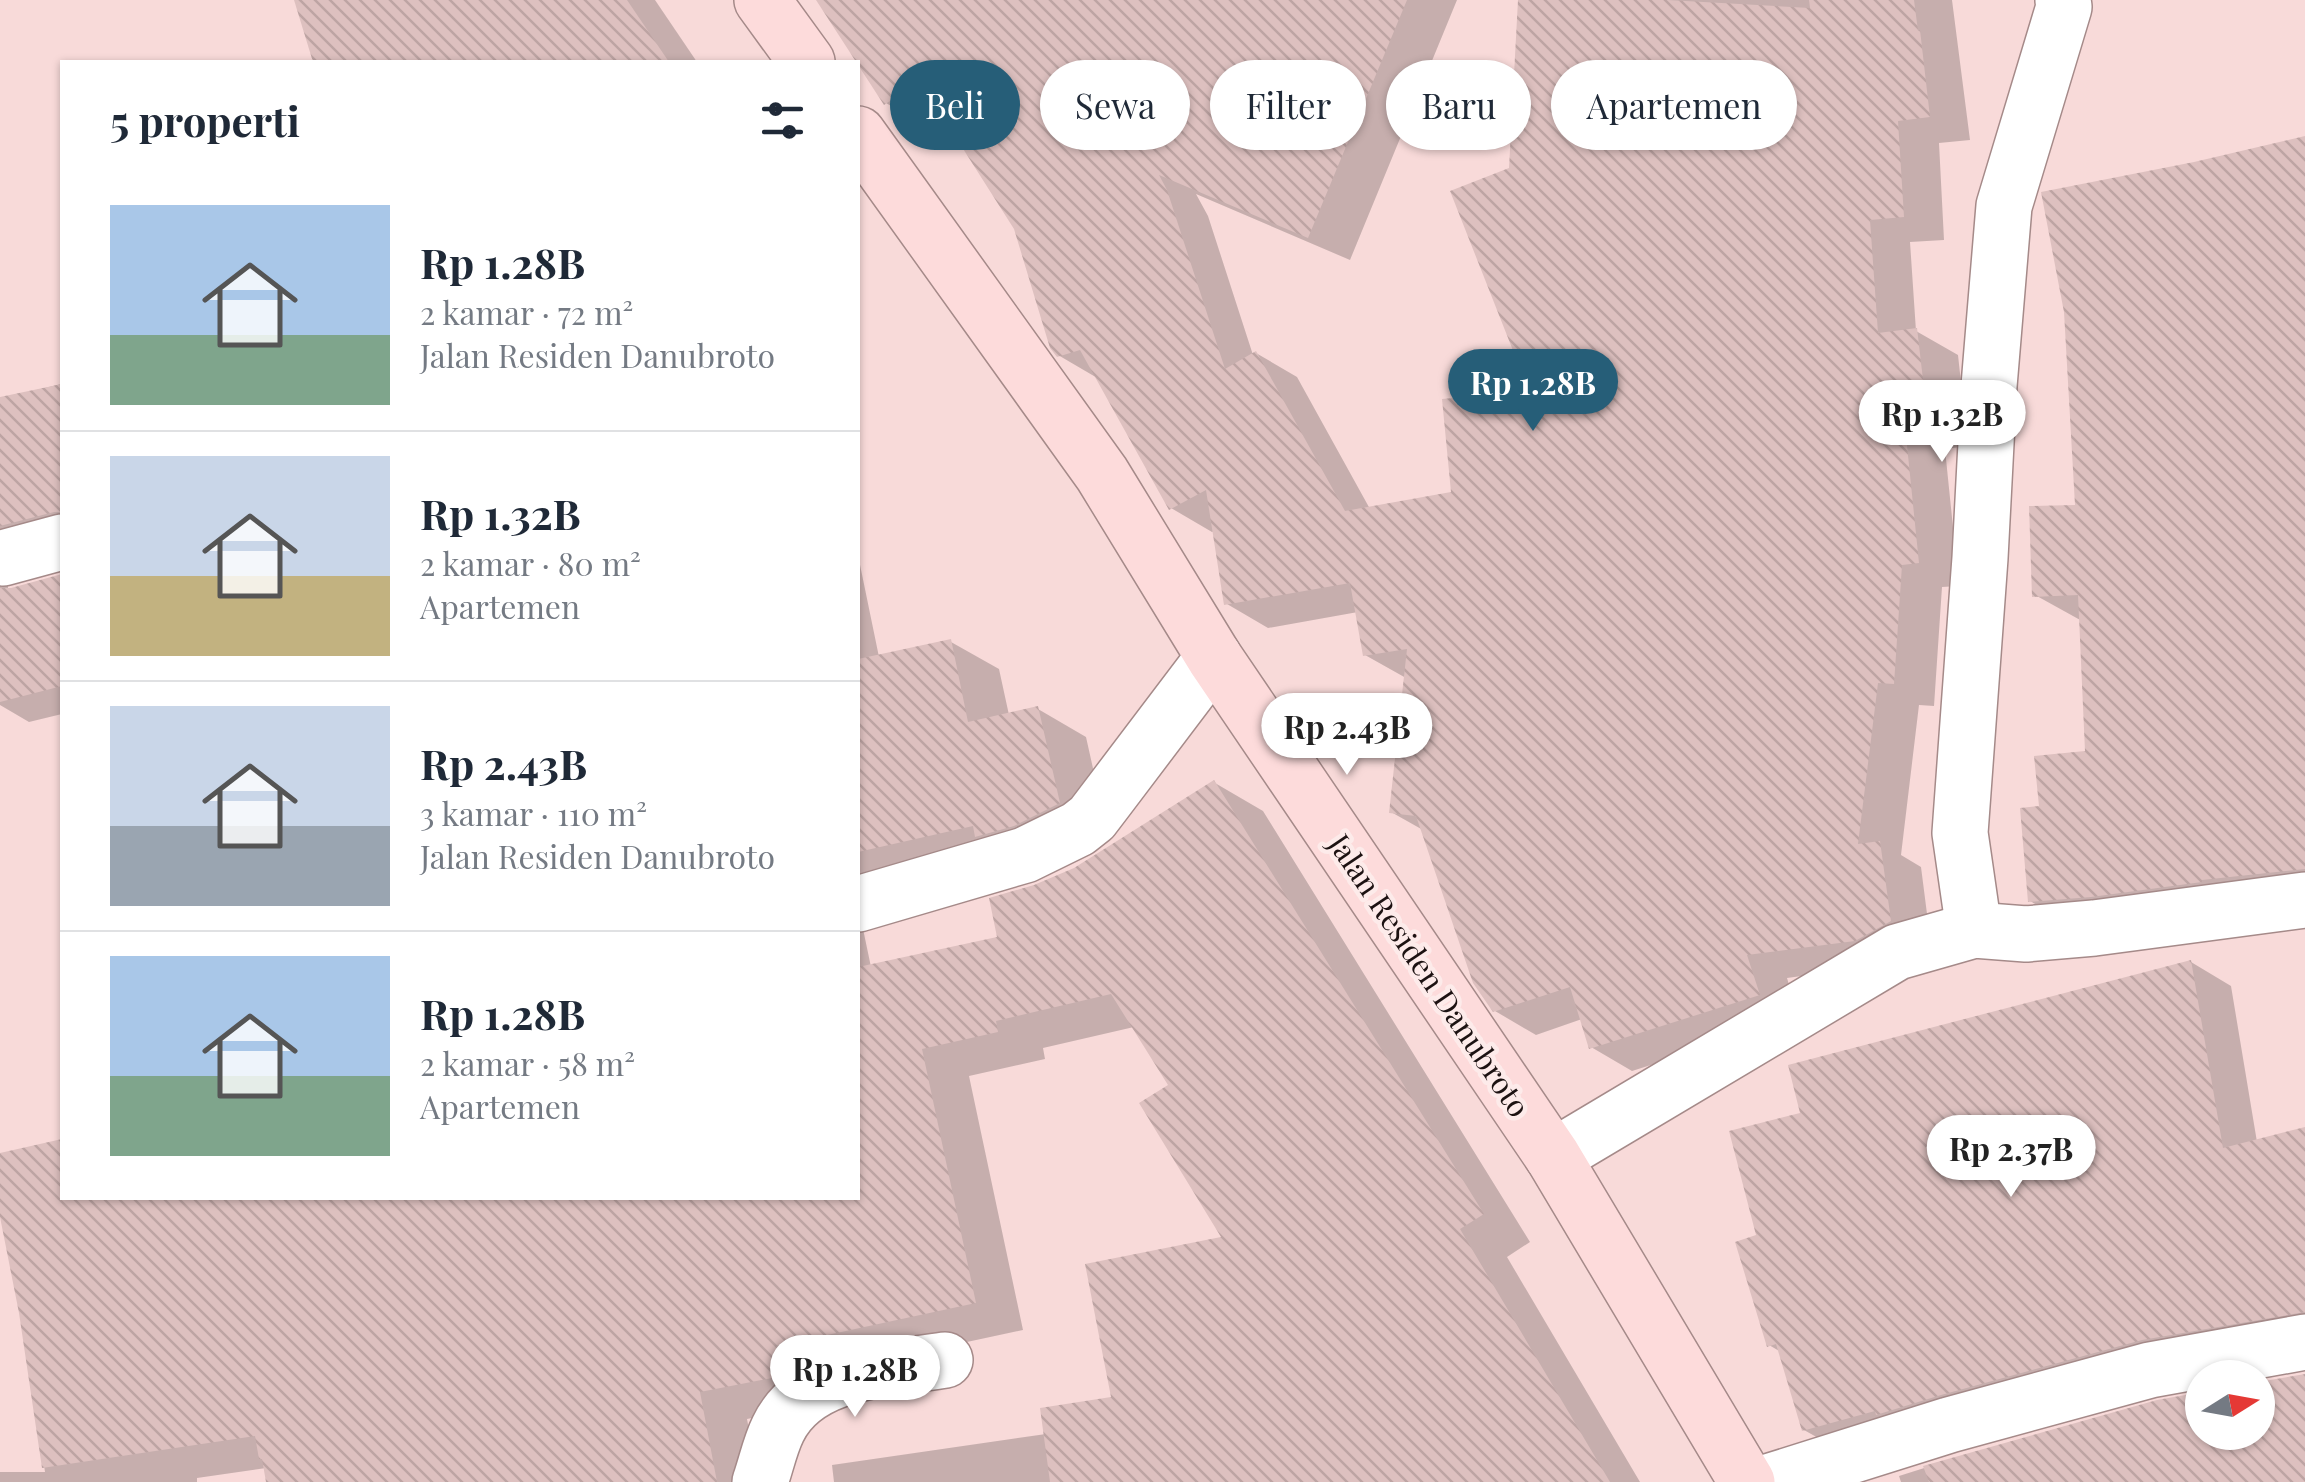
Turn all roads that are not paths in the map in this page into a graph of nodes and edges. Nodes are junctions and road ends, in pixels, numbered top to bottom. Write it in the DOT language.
graph roads {
  1 [pos="762,0"];
  2 [pos="2063,0"];
  3 [pos="805,60"];
  4 [pos="860,137"];
  5 [pos="60,543"];
  6 [pos="2,558"];
  7 [pos="1214,658"];
  8 [pos="2305,900"];
  9 [pos="860,903"];
  10 [pos="1974,930"];
  11 [pos="1553,1157"];
  12 [pos="2305,1342"];
  13 [pos="945,1360"];
  14 [pos="760,1482"];
  15 [pos="1748,1482"];
  16 [pos="1768,1482"];
  1 -- 3 [label="street"];
  2 -- 10 [label="street"];
  4 -- 7 [label="street, Jalan Residen Danubroto"];
  5 -- 6 [label="street"];
  7 -- 9 [label="street"];
  7 -- 11 [label="street, Jalan Residen Danubroto"];
  8 -- 10 [label="street"];
  10 -- 11 [label="street"];
  11 -- 15 [label="street, Jalan Residen Danubroto"];
  12 -- 16 [label="street"];
  13 -- 14 [label="street"];
}
